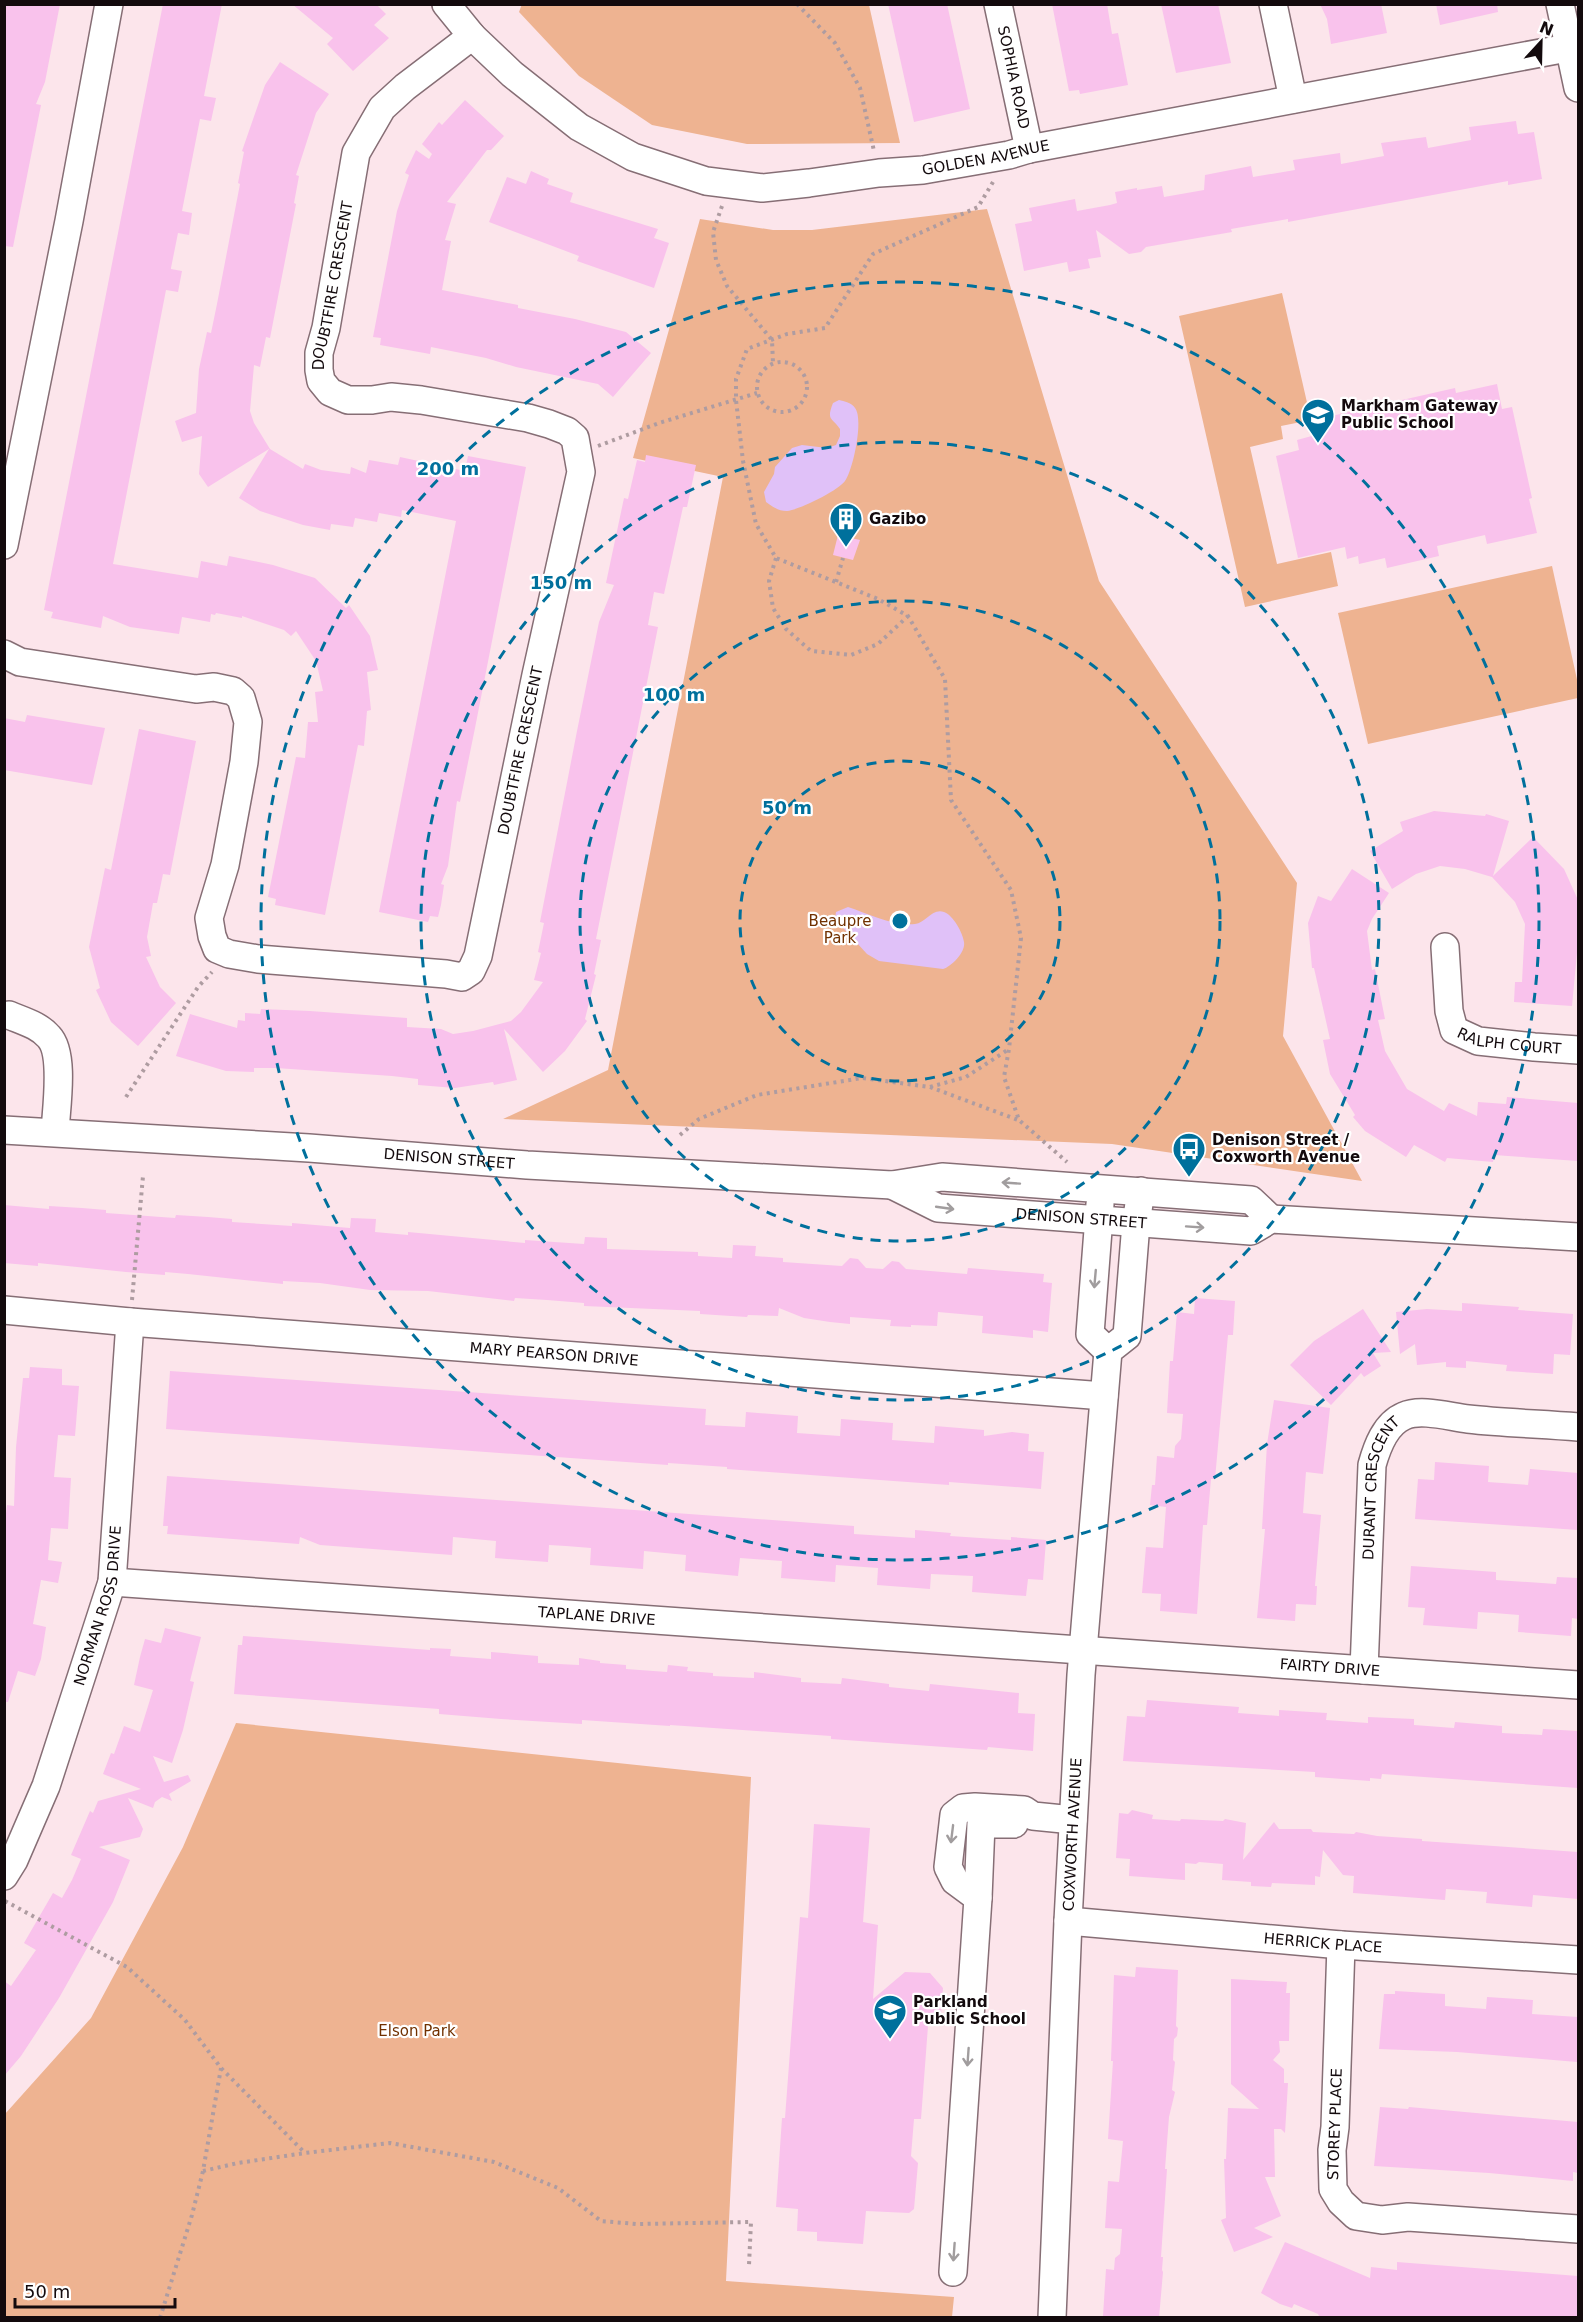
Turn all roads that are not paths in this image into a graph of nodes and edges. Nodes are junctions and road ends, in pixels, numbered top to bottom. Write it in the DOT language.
graph roads {
  1 [pos="110,4"];
  2 [pos="446,4"];
  3 [pos="998,4"];
  4 [pos="1273,4"];
  5 [pos="1560,4"];
  6 [pos="472,36"];
  7 [pos="1574,47"];
  8 [pos="1578,88"];
  9 [pos="1293,99"];
  10 [pos="1019,152"];
  11 [pos="4,544"];
  12 [pos="4,654"];
  13 [pos="1445,947"];
  14 [pos="9,1015"];
  15 [pos="1578,1050"];
  16 [pos="4,1130"];
  17 [pos="55,1132"];
  18 [pos="892,1185"];
  19 [pos="1100,1189"];
  20 [pos="1141,1191"];
  21 [pos="1271,1219"];
  22 [pos="1098,1221"];
  23 [pos="1136,1223"];
  24 [pos="1578,1237"];
  25 [pos="4,1310"];
  26 [pos="130,1322"];
  27 [pos="1107,1351"];
  28 [pos="1104,1396"];
  29 [pos="1578,1426"];
  30 [pos="112,1582"];
  31 [pos="1083,1651"];
  32 [pos="1364,1670"];
  33 [pos="1578,1685"];
  34 [pos="1073,1820"];
  35 [pos="4,1876"];
  36 [pos="1068,1921"];
  37 [pos="1341,1945"];
  38 [pos="1578,1960"];
  39 [pos="1578,2229"];
  40 [pos="953,2272"];
  41 [pos="1052,2318"];
  1 -- 11 [label="street"];
  2 -- 6 [label="street, GOLDEN AVENUE"];
  3 -- 10 [label="street, SOPHIA ROAD"];
  4 -- 9 [label="street"];
  5 -- 7 [label="street"];
  6 -- 10 [label="street, GOLDEN AVENUE"];
  6 -- 12 [label="street, DOUBTFIRE CRESCENT"];
  7 -- 8 [label="street"];
  7 -- 9 [label="street, GOLDEN AVENUE"];
  9 -- 10 [label="street, GOLDEN AVENUE"];
  13 -- 15 [label="street, RALPH COURT"];
  14 -- 17 [label="street"];
  16 -- 17 [label="street, DENISON STREET"];
  17 -- 18 [label="street, DENISON STREET"];
  19 -- 18 [label="street, DENISON STREET, one-way"];
  18 -- 22 [label="street, DENISON STREET, one-way"];
  19 -- 20 [label="street, DENISON STREET"];
  19 -- 22 [label="street"];
  20 -- 21 [label="street, DENISON STREET"];
  20 -- 23 [label="street"];
  23 -- 21 [label="street, DENISON STREET, one-way"];
  21 -- 24 [label="street, DENISON STREET"];
  22 -- 23 [label="street, DENISON STREET"];
  22 -- 27 [label="street, one-way"];
  23 -- 27 [label="street"];
  25 -- 26 [label="street, MARY PEARSON DRIVE"];
  26 -- 28 [label="street, MARY PEARSON DRIVE"];
  26 -- 30 [label="street, NORMAN ROSS DRIVE"];
  27 -- 28 [label="street, COXWORTH AVENUE"];
  28 -- 31 [label="street, COXWORTH AVENUE"];
  29 -- 32 [label="street, DURANT CRESCENT"];
  30 -- 31 [label="street, TAPLANE DRIVE"];
  30 -- 35 [label="street, NORMAN ROSS DRIVE"];
  31 -- 32 [label="street, FAIRTY DRIVE"];
  31 -- 34 [label="street, COXWORTH AVENUE"];
  32 -- 33 [label="street, FAIRTY DRIVE"];
  34 -- 36 [label="street, COXWORTH AVENUE"];
  34 -- 40 [label="street, one-way"];
  36 -- 37 [label="street, HERRICK PLACE"];
  36 -- 41 [label="street, COXWORTH AVENUE"];
  37 -- 38 [label="street, HERRICK PLACE"];
  37 -- 39 [label="street, STOREY PLACE"];
}
